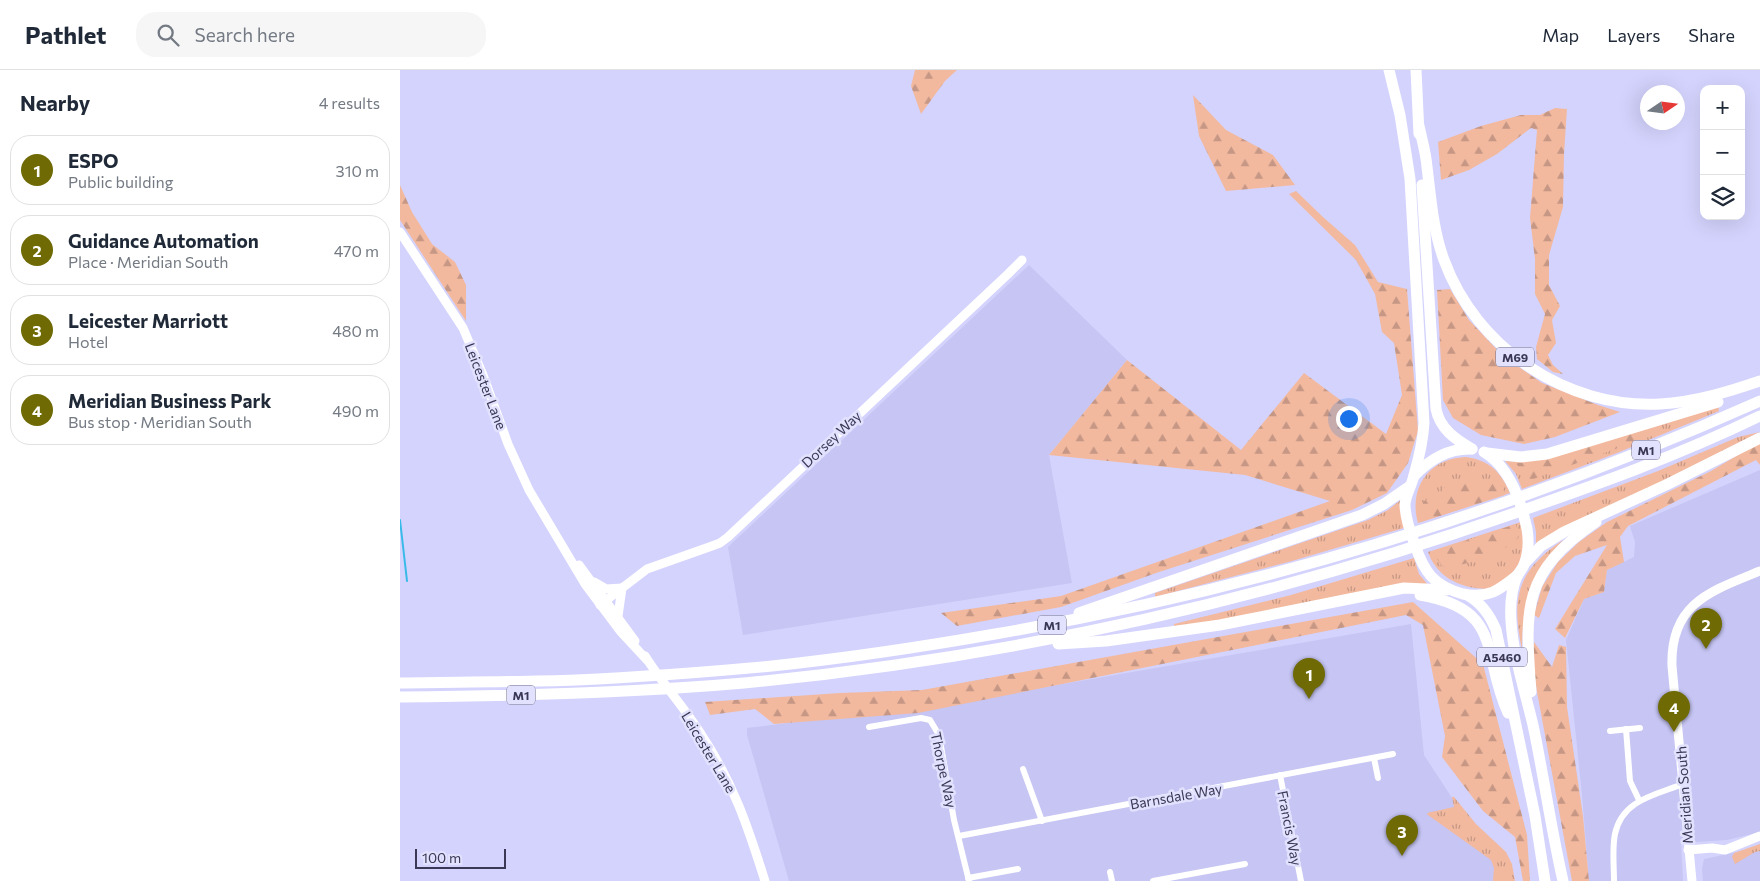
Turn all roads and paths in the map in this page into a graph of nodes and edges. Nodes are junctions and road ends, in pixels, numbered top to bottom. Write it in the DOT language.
graph roads {
  1 [pos="1389,70"];
  2 [pos="1416,70"];
  3 [pos="1419,126"];
  4 [pos="400,232"];
  5 [pos="1022,260"];
  6 [pos="1760,381"];
  7 [pos="1760,388"];
  8 [pos="1760,402"];
  9 [pos="1760,416"];
  10 [pos="1757,438"];
  11 [pos="1472,449"];
  12 [pos="1484,452"];
  13 [pos="1412,481"];
  14 [pos="1613,510"];
  15 [pos="562,545"];
  16 [pos="1525,562"];
  17 [pos="1760,570"];
  18 [pos="1518,575"];
  19 [pos="590,579"];
  20 [pos="622,588"];
  21 [pos="1449,590"];
  22 [pos="1463,594"];
  23 [pos="1351,599"];
  24 [pos="603,603"];
  25 [pos="618,616"];
  26 [pos="994,634"];
  27 [pos="1006,647"];
  28 [pos="647,660"];
  29 [pos="400,683"];
  30 [pos="400,697"];
  31 [pos="1533,724"];
  32 [pos="869,727"];
  33 [pos="1640,728"];
  34 [pos="1626,729"];
  35 [pos="1610,731"];
  36 [pos="1518,733"];
  37 [pos="1393,754"];
  38 [pos="1374,758"];
  39 [pos="1023,770"];
  40 [pos="1280,775"];
  41 [pos="1378,778"];
  42 [pos="1683,784"];
  43 [pos="1639,800"];
  44 [pos="1042,821"];
  45 [pos="959,836"];
  46 [pos="1760,836"];
  47 [pos="1688,850"];
  48 [pos="1245,864"];
  49 [pos="1018,869"];
  50 [pos="1110,872"];
  51 [pos="969,880"];
  52 [pos="1692,880"];
  53 [pos="765,881"];
  54 [pos="1112,881"];
  55 [pos="1152,881"];
  56 [pos="1300,881"];
  57 [pos="1545,881"];
  58 [pos="1561,881"];
  59 [pos="1614,881"];
  1 -- 13 [label="highway"];
  2 -- 3 [label="highway, M69"];
  3 -- 6 [label="highway, M69"];
  3 -- 11 [label="highway, M69"];
  4 -- 15 [label="street, Leicester Lane"];
  5 -- 20 [label="street, Dorsey Way"];
  7 -- 12 [label="highway"];
  8 -- 26 [label="highway, M1"];
  9 -- 27 [label="highway, M1"];
  10 -- 14 [label="highway"];
  11 -- 12 [label="highway"];
  11 -- 13 [label="highway"];
  12 -- 16 [label="highway"];
  13 -- 21 [label="highway"];
  13 -- 26 [label="highway"];
  14 -- 16 [label="highway"];
  14 -- 31 [label="highway"];
  15 -- 19 [label="street, Leicester Lane"];
  15 -- 24 [label="street, Leicester Lane"];
  16 -- 18 [label="highway"];
  17 -- 42 [label="street, Meridian South"];
  18 -- 22 [label="highway"];
  18 -- 31 [label="highway, A5460"];
  19 -- 20 [label="street"];
  19 -- 24 [label="street, Leicester Lane"];
  20 -- 24 [label="street, Dorsey Way"];
  20 -- 25 [label="street"];
  21 -- 22 [label="highway"];
  21 -- 23 [label="highway"];
  22 -- 36 [label="highway, A5460"];
  23 -- 27 [label="highway"];
  23 -- 36 [label="highway"];
  24 -- 25 [label="street, Leicester Lane"];
  24 -- 28 [label="street, Leicester Lane"];
  25 -- 28 [label="street, Leicester Lane"];
  26 -- 29 [label="highway, M1"];
  27 -- 30 [label="highway, M1"];
  28 -- 53 [label="street, Leicester Lane"];
  31 -- 58 [label="highway, A5460"];
  32 -- 45 [label="street, Thorpe Way"];
  33 -- 34 [label="street"];
  34 -- 35 [label="street"];
  34 -- 43 [label="street"];
  36 -- 57 [label="highway, A5460"];
  37 -- 38 [label="street, Barnsdale Way"];
  38 -- 40 [label="street, Barnsdale Way"];
  38 -- 41 [label="street"];
  39 -- 44 [label="street"];
  40 -- 44 [label="street, Barnsdale Way"];
  40 -- 56 [label="street, Francis Way"];
  42 -- 43 [label="street"];
  42 -- 47 [label="street, Meridian South"];
  43 -- 59 [label="street"];
  44 -- 45 [label="street, Barnsdale Way"];
  45 -- 51 [label="street, Thorpe Way"];
  46 -- 47 [label="street"];
  47 -- 52 [label="street, Meridian South"];
  48 -- 55 [label="street"];
  49 -- 51 [label="street"];
  50 -- 54 [label="street"];
}
